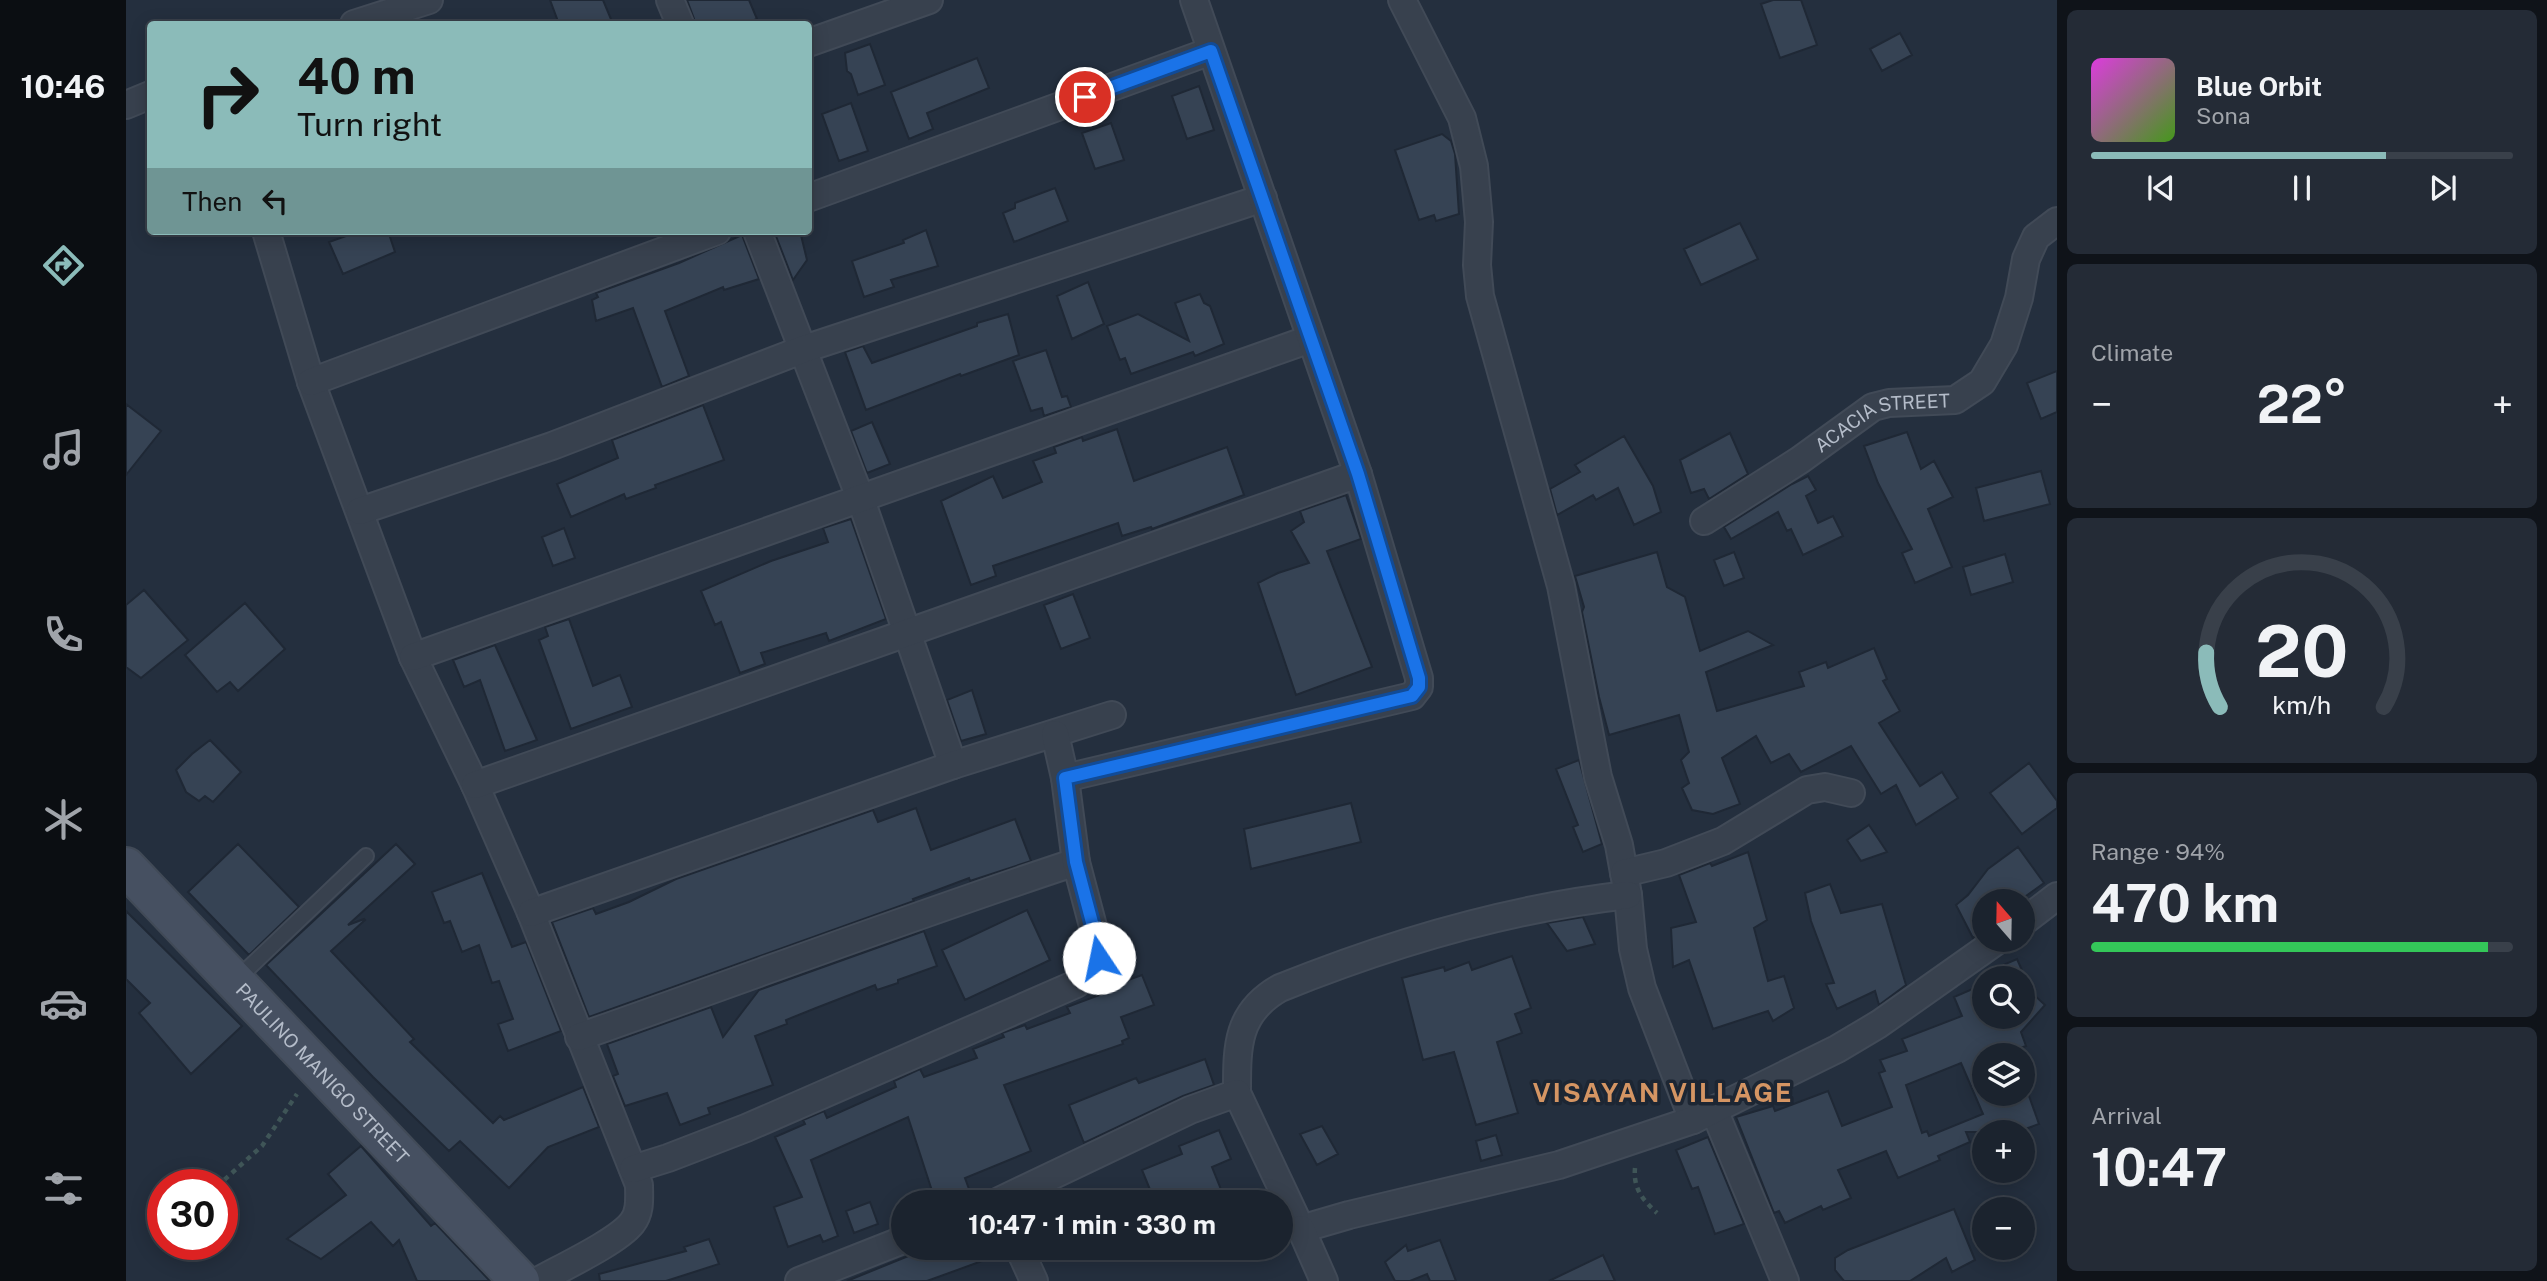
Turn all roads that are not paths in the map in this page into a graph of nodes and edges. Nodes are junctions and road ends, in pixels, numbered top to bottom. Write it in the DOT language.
graph roads {
  1 [pos="429,0"];
  2 [pos="670,0"];
  3 [pos="929,0"];
  4 [pos="1194,0"];
  5 [pos="1402,0"];
  6 [pos="363,21"];
  7 [pos="679,21"];
  8 [pos="812,42"];
  9 [pos="1211,51"];
  10 [pos="147,96"];
  11 [pos="126,105"];
  12 [pos="812,197"];
  13 [pos="1263,198"];
  14 [pos="2057,221"];
  15 [pos="273,235"];
  16 [pos="706,235"];
  17 [pos="759,235"];
  18 [pos="1310,339"];
  19 [pos="804,349"];
  20 [pos="310,382"];
  21 [pos="1358,474"];
  22 [pos="861,500"];
  23 [pos="360,511"];
  24 [pos="1704,521"];
  25 [pos="906,634"];
  26 [pos="414,657"];
  27 [pos="1112,715"];
  28 [pos="1055,734"];
  29 [pos="953,765"];
  30 [pos="1065,778"];
  31 [pos="475,785"];
  32 [pos="1851,793"];
  33 [pos="366,856"];
  34 [pos="1076,862"];
  35 [pos="126,867"];
  36 [pos="1626,884"];
  37 [pos="2057,896"];
  38 [pos="531,913"];
  39 [pos="2035,913"];
  40 [pos="1981,952"];
  41 [pos="235,981"];
  42 [pos="579,1037"];
  43 [pos="1237,1093"];
  44 [pos="1704,1115"];
  45 [pos="633,1169"];
  46 [pos="1022,1190"];
  47 [pos="1301,1229"];
  48 [pos="891,1245"];
  49 [pos="1024,1260"];
  50 [pos="814,1278"];
  51 [pos="520,1281"];
  52 [pos="538,1281"];
  53 [pos="1034,1281"];
  54 [pos="1324,1281"];
  55 [pos="1785,1281"];
  1 -- 6 [label="street"];
  2 -- 7 [label="street"];
  3 -- 8 [label="street"];
  4 -- 9 [label="street"];
  5 -- 36 [label="street"];
  9 -- 12 [label="street"];
  9 -- 13 [label="street"];
  10 -- 11 [label="street"];
  13 -- 18 [label="street"];
  13 -- 19 [label="street"];
  14 -- 24 [label="street, ACACIA STREET"];
  15 -- 20 [label="street"];
  16 -- 20 [label="street"];
  17 -- 19 [label="street"];
  18 -- 21 [label="street"];
  18 -- 22 [label="street"];
  19 -- 22 [label="street"];
  19 -- 23 [label="street"];
  20 -- 23 [label="street"];
  21 -- 25 [label="street"];
  21 -- 30 [label="street"];
  22 -- 25 [label="street"];
  22 -- 26 [label="street"];
  23 -- 26 [label="street"];
  25 -- 29 [label="street"];
  25 -- 31 [label="street"];
  26 -- 31 [label="street"];
  27 -- 28 [label="street"];
  28 -- 29 [label="street"];
  28 -- 30 [label="street"];
  29 -- 38 [label="street"];
  30 -- 34 [label="street"];
  31 -- 38 [label="street"];
  32 -- 36 [label="street"];
  33 -- 41 [label="lane"];
  34 -- 42 [label="street"];
  34 -- 45 [label="street"];
  35 -- 41 [label="street, PAULINO MANIGO STREET"];
  36 -- 43 [label="street"];
  36 -- 44 [label="street"];
  37 -- 39 [label="street"];
  38 -- 42 [label="street"];
  40 -- 44 [label="street"];
  41 -- 51 [label="street, PAULINO MANIGO STREET"];
  42 -- 45 [label="street"];
  43 -- 46 [label="street"];
  43 -- 47 [label="street"];
  44 -- 47 [label="street"];
  44 -- 55 [label="street"];
  45 -- 52 [label="street"];
  47 -- 54 [label="street"];
  48 -- 50 [label="street"];
  49 -- 53 [label="street"];
}
